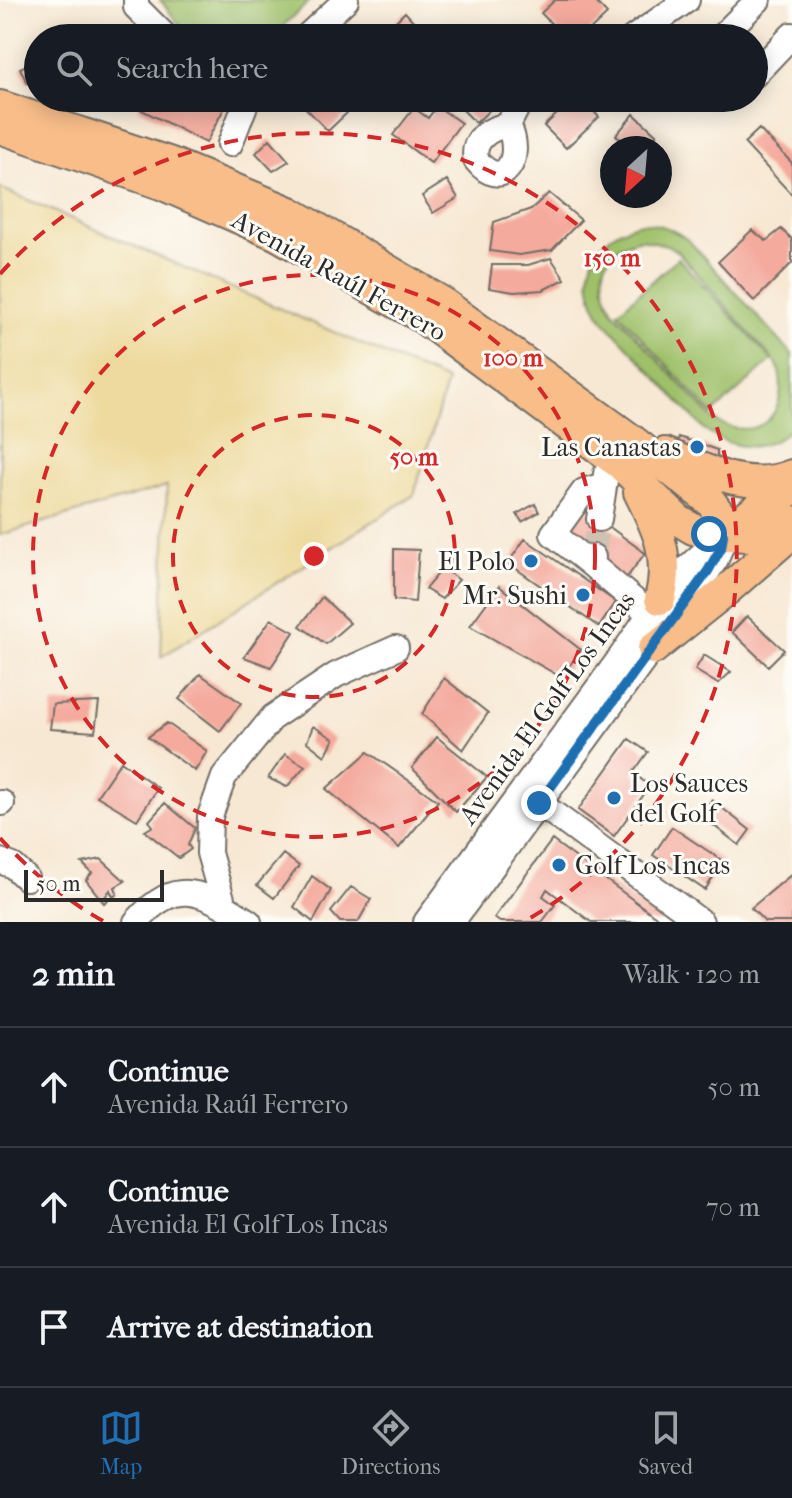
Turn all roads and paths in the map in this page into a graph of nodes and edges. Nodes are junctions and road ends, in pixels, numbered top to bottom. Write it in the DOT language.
graph roads {
  1 [pos="136,0"];
  2 [pos="346,0"];
  3 [pos="687,0"];
  4 [pos="758,0"];
  5 [pos="153,24"];
  6 [pos="320,24"];
  7 [pos="653,24"];
  8 [pos="734,24"];
  9 [pos="792,35"];
  10 [pos="768,60"];
  11 [pos="4,111"];
  12 [pos="243,112"];
  13 [pos="515,112"];
  14 [pos="508,125"];
  15 [pos="230,144"];
  16 [pos="616,461"];
  17 [pos="792,475"];
  18 [pos="792,490"];
  19 [pos="599,519"];
  20 [pos="792,521"];
  21 [pos="792,533"];
  22 [pos="723,535"];
  23 [pos="655,606"];
  24 [pos="396,648"];
  25 [pos="653,649"];
  26 [pos="539,803"];
  27 [pos="209,853"];
  28 [pos="0,861"];
  29 [pos="26,878"];
  30 [pos="175,892"];
  31 [pos="224,906"];
  32 [pos="136,922"];
  33 [pos="249,922"];
  34 [pos="426,922"];
  35 [pos="452,922"];
  36 [pos="701,922"];
  1 -- 5 [label="street"];
  2 -- 6 [label="street"];
  3 -- 7 [label="street"];
  4 -- 8 [label="street"];
  9 -- 10 [label="street"];
  11 -- 16 [label="main road, Avenida Raúl Ferrero"];
  12 -- 15 [label="street"];
  13 -- 14 [label="street"];
  16 -- 17 [label="main road"];
  16 -- 19 [label="street"];
  16 -- 22 [label="main road, Avenida Raúl Ferrero"];
  16 -- 23 [label="main road"];
  16 -- 23 [label="street"];
  18 -- 22 [label="main road"];
  20 -- 22 [label="main road"];
  21 -- 25 [label="main road"];
  22 -- 23 [label="street, Avenida El Golf Los Incas"];
  22 -- 25 [label="street"];
  23 -- 34 [label="street, Avenida El Golf Los Incas"];
  24 -- 27 [label="street"];
  25 -- 26 [label="street, Avenida El Golf Los Incas"];
  26 -- 35 [label="street, Avenida El Golf Los Incas"];
  26 -- 36 [label="street"];
  27 -- 30 [label="street"];
  27 -- 31 [label="street"];
  28 -- 29 [label="street"];
  30 -- 31 [label="street"];
  30 -- 32 [label="street"];
  31 -- 33 [label="street"];
}
